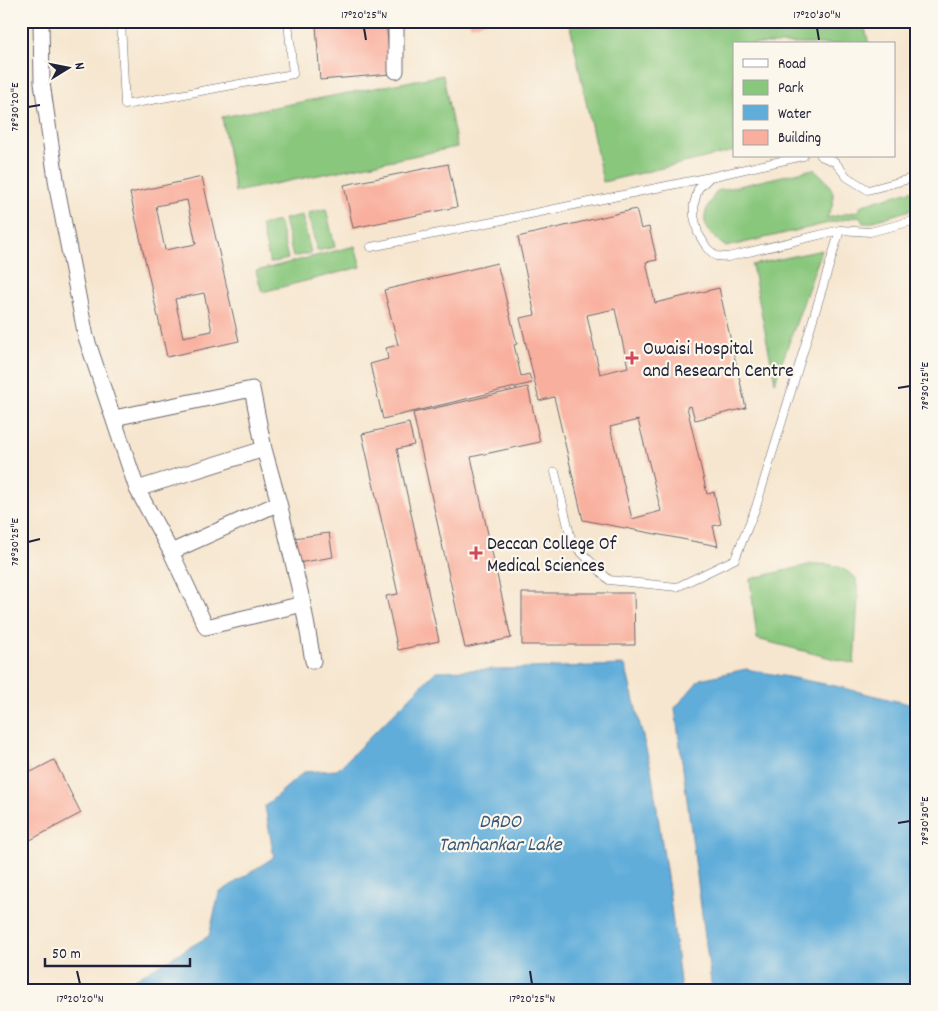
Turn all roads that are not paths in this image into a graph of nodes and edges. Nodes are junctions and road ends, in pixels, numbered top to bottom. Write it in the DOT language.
graph roads {
  1 [pos="41,21"];
  2 [pos="121,21"];
  3 [pos="288,21"];
  4 [pos="396,21"];
  5 [pos="396,71"];
  6 [pos="794,158"];
  7 [pos="826,158"];
  8 [pos="710,177"];
  9 [pos="917,177"];
  10 [pos="917,220"];
  11 [pos="840,230"];
  12 [pos="371,247"];
  13 [pos="114,418"];
  14 [pos="264,449"];
  15 [pos="555,472"];
  16 [pos="137,489"];
  17 [pos="279,503"];
  18 [pos="171,552"];
  19 [pos="303,604"];
  20 [pos="313,661"];
  1 -- 13 [label="street"];
  2 -- 3 [label="lane"];
  4 -- 5 [label="street"];
  6 -- 8 [label="lane"];
  7 -- 9 [label="lane"];
  8 -- 11 [label="lane"];
  8 -- 12 [label="lane"];
  10 -- 11 [label="lane"];
  11 -- 15 [label="lane"];
  13 -- 14 [label="street"];
  13 -- 16 [label="street"];
  14 -- 16 [label="street"];
  14 -- 17 [label="street"];
  16 -- 18 [label="street"];
  17 -- 18 [label="street"];
  17 -- 19 [label="street"];
  18 -- 19 [label="street"];
  19 -- 20 [label="street"];
}
